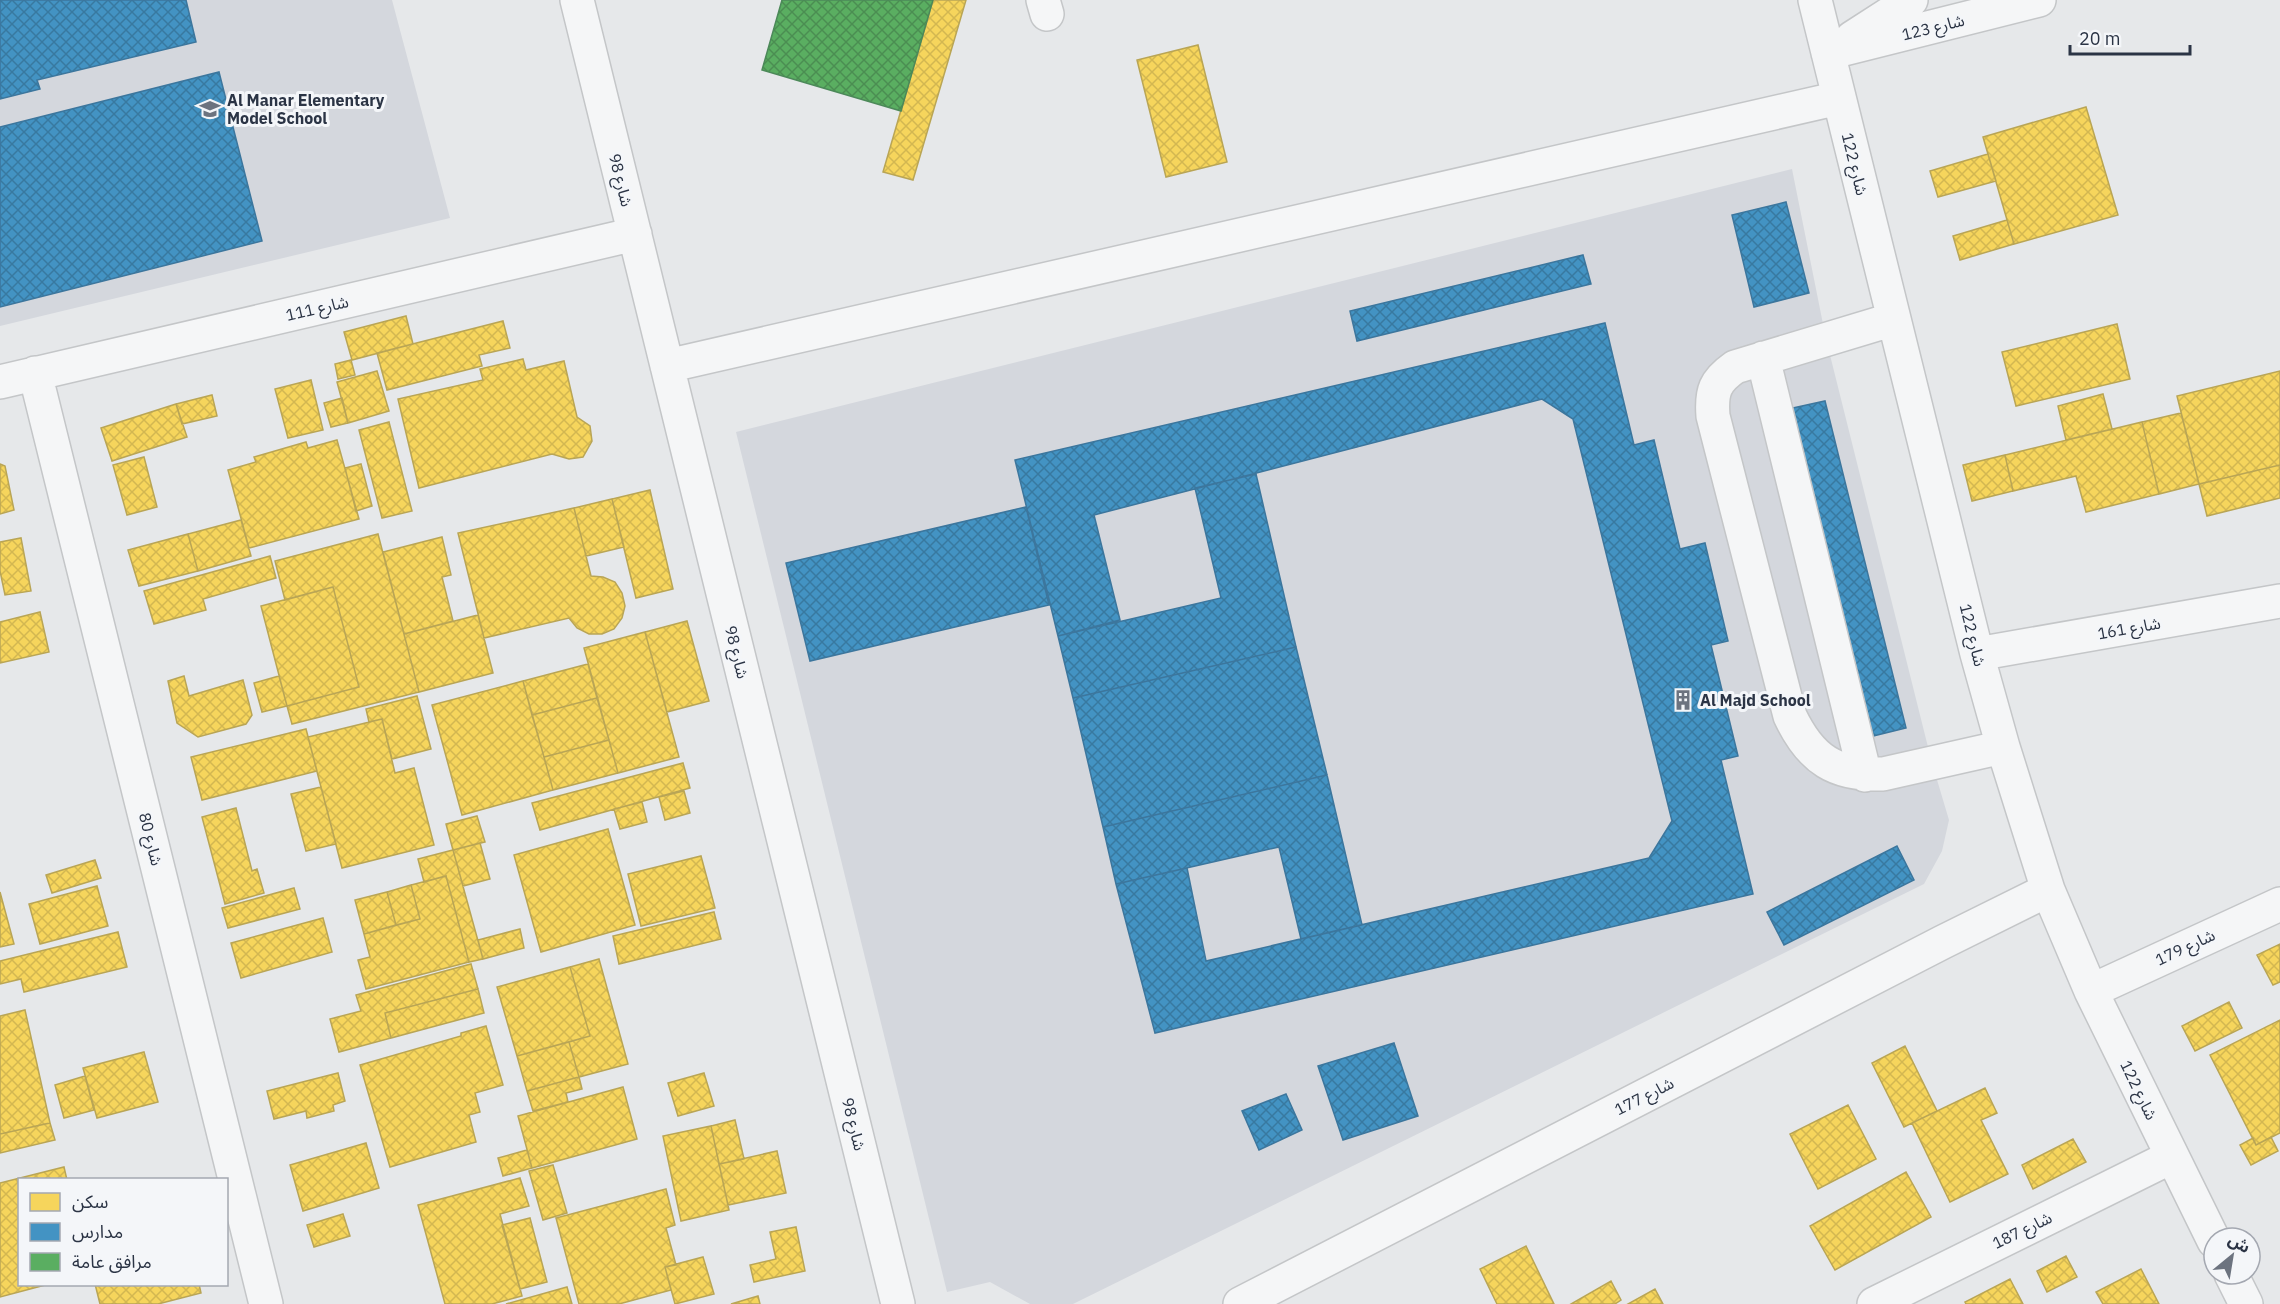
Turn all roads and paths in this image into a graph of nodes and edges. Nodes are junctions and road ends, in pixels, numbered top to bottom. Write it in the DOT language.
graph roads {
  1 [pos="577,0"];
  2 [pos="1815,0"];
  3 [pos="1911,0"];
  4 [pos="2039,0"];
  5 [pos="1828,53"];
  6 [pos="1839,98"];
  7 [pos="635,234"];
  8 [pos="1894,319"];
  9 [pos="1763,358"];
  10 [pos="667,366"];
  11 [pos="35,373"];
  12 [pos="0,382"];
  13 [pos="2280,601"];
  14 [pos="1977,654"];
  15 [pos="2003,747"];
  16 [pos="1865,774"];
  17 [pos="2048,890"];
  18 [pos="2280,904"];
  19 [pos="2091,991"];
  20 [pos="2171,1157"];
  21 [pos="2206,1226"];
  22 [pos="2237,1286"];
  23 [pos="1915,1294"];
  24 [pos="266,1304"];
  25 [pos="898,1304"];
  26 [pos="1240,1304"];
  27 [pos="1874,1304"];
  28 [pos="2246,1304"];
  1 -- 7 [label="street, شارع 98"];
  2 -- 5 [label="street, شارع 122"];
  3 -- 5 [label="street"];
  4 -- 5 [label="street, شارع 123"];
  5 -- 6 [label="street, شارع 122"];
  6 -- 8 [label="street, شارع 122"];
  6 -- 10 [label="street"];
  7 -- 10 [label="street, شارع 98"];
  7 -- 11 [label="street, شارع 111"];
  8 -- 9 [label="street"];
  8 -- 14 [label="street, شارع 122"];
  9 -- 16 [label="street"];
  9 -- 16 [label="street"];
  10 -- 25 [label="street, شارع 98"];
  11 -- 12 [label="street, شارع 111"];
  11 -- 24 [label="street, شارع 80"];
  13 -- 14 [label="street, شارع 161"];
  14 -- 15 [label="street, شارع 122"];
  15 -- 16 [label="street"];
  15 -- 17 [label="street, شارع 122"];
  17 -- 19 [label="street, شارع 122"];
  17 -- 26 [label="street, شارع 177"];
  18 -- 19 [label="street, شارع 179"];
  19 -- 20 [label="street, شارع 122"];
  20 -- 21 [label="street, شارع 122"];
  20 -- 23 [label="street, شارع 187"];
  22 -- 28 [label="street"];
  23 -- 27 [label="street, شارع 187"];
}
